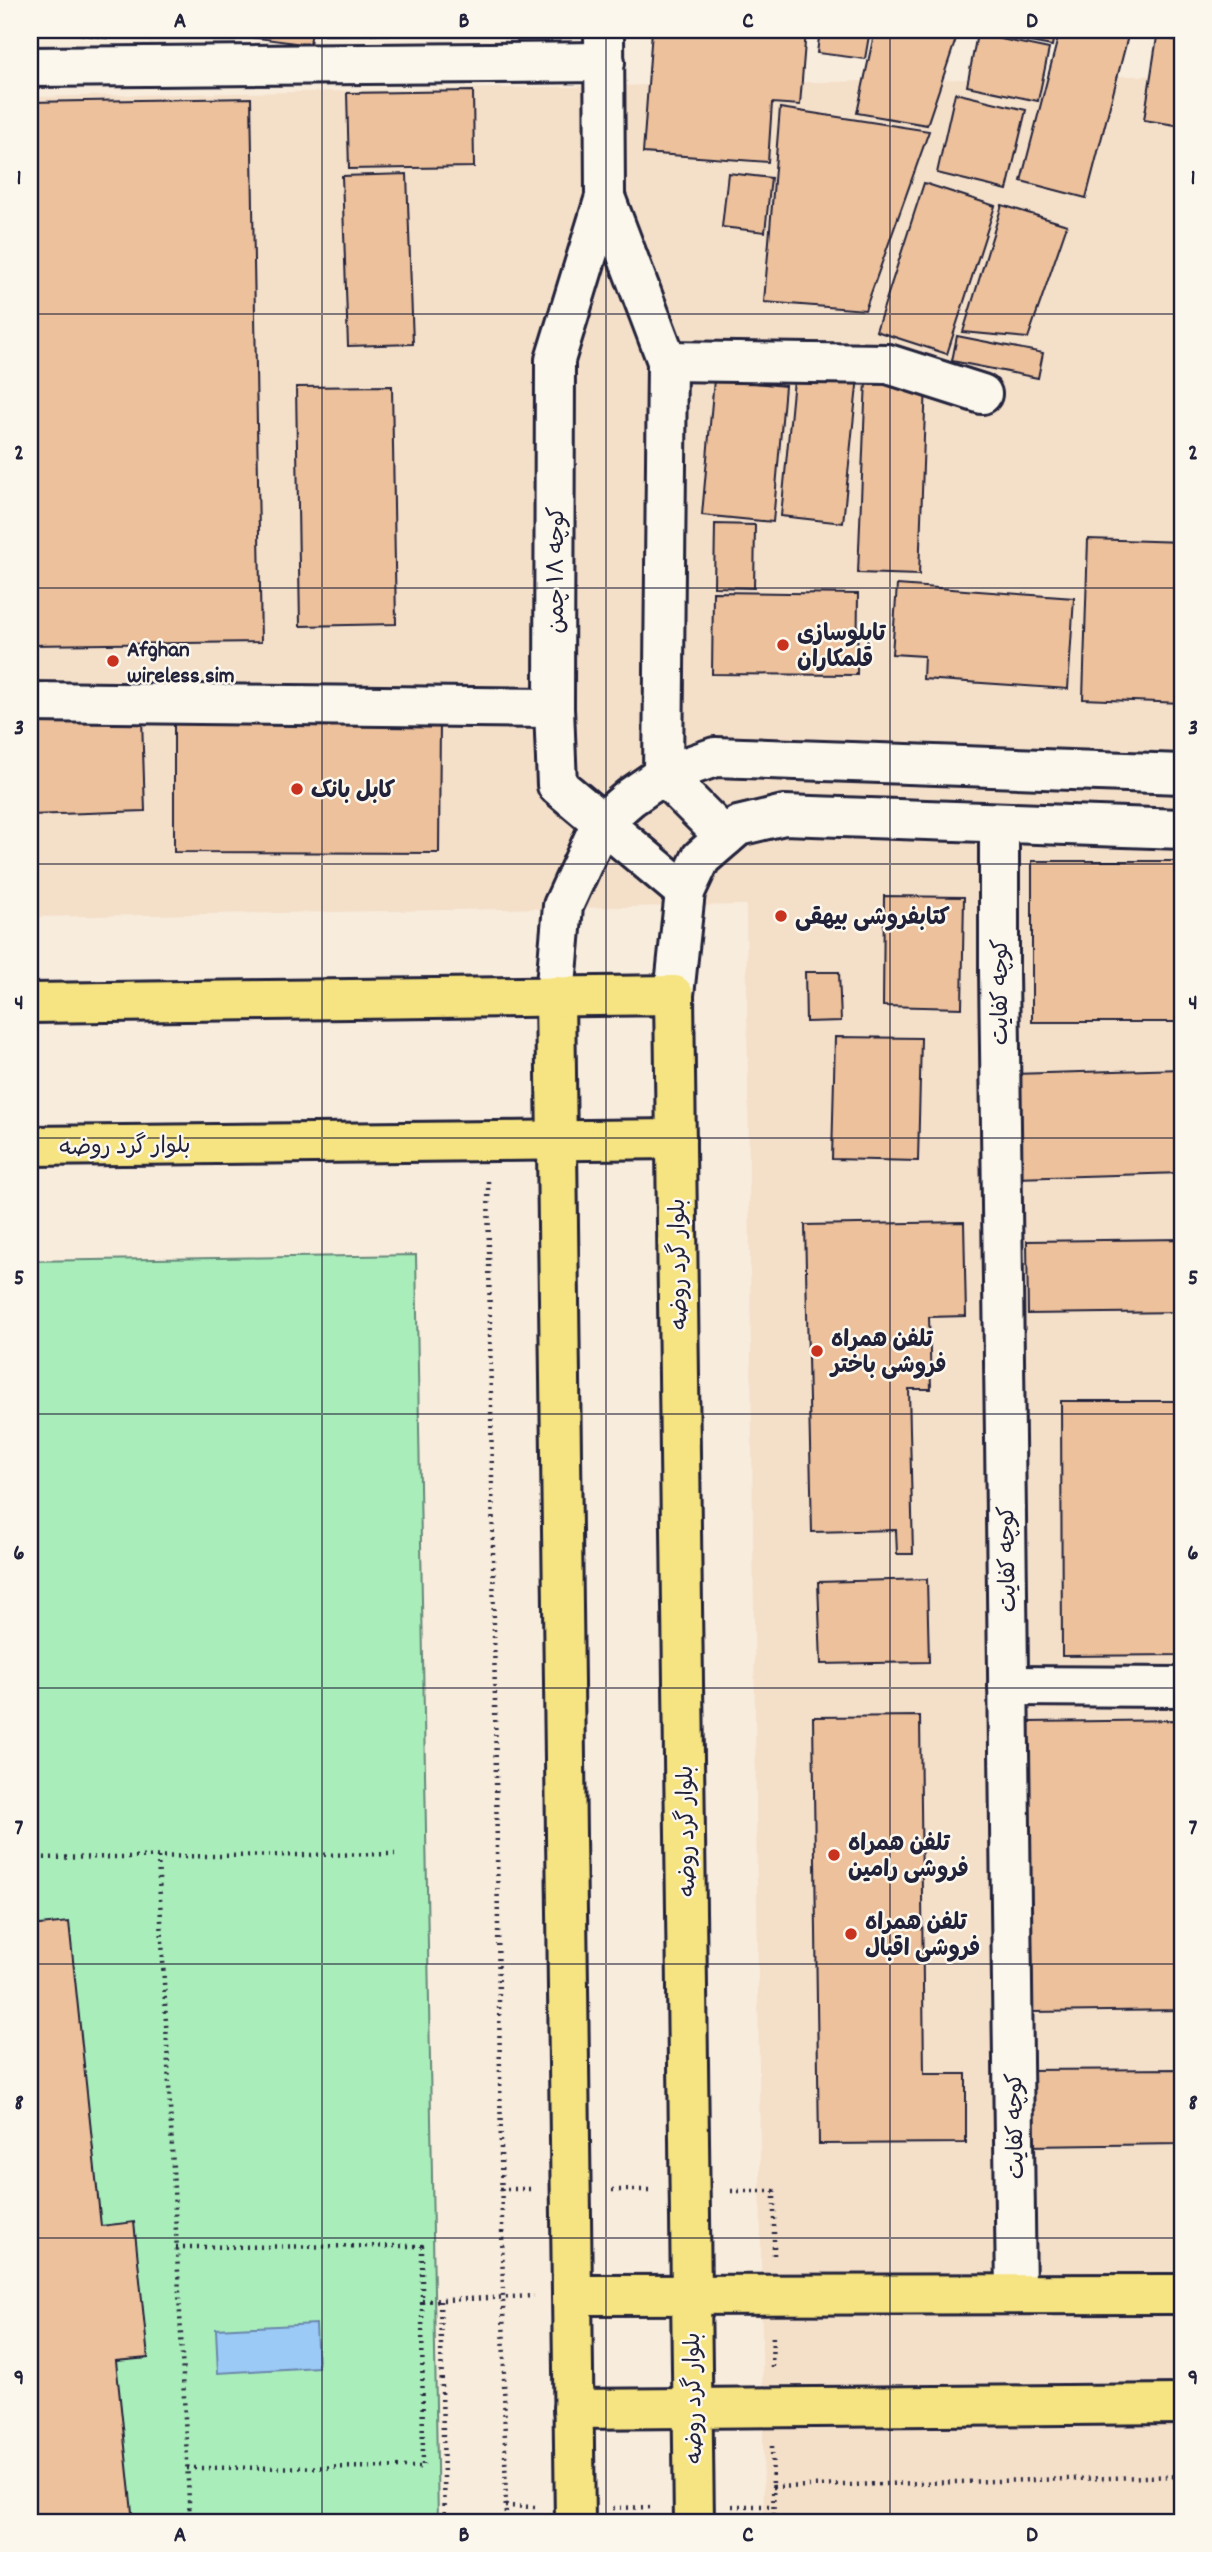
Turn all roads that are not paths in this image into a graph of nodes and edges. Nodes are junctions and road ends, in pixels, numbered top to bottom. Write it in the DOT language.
graph roads {
  1 [pos="604,46"];
  2 [pos="30,67"];
  3 [pos="605,197"];
  4 [pos="667,361"];
  5 [pos="982,394"];
  6 [pos="30,702"];
  7 [pos="554,708"];
  8 [pos="1182,774"];
  9 [pos="663,775"];
  10 [pos="601,823"];
  11 [pos="999,823"];
  12 [pos="1182,829"];
  13 [pos="725,837"];
  14 [pos="685,892"];
  15 [pos="674,995"];
  16 [pos="555,996"];
  17 [pos="30,1003"];
  18 [pos="676,1139"];
  19 [pos="556,1140"];
  20 [pos="30,1146"];
  21 [pos="1008,1686"];
  22 [pos="1182,1687"];
  23 [pos="1016,2294"];
  24 [pos="1182,2294"];
  25 [pos="572,2295"];
  26 [pos="691,2295"];
  27 [pos="1182,2404"];
  28 [pos="692,2408"];
  29 [pos="573,2409"];
  30 [pos="693,2514"];
  31 [pos="575,2515"];
  1 -- 2 [label="street"];
  1 -- 3 [label="street, كوچه ١٨ چمن"];
  3 -- 4 [label="street, كوچه ١٨ چمن"];
  3 -- 7 [label="street, كوچه ١٨ چمن"];
  4 -- 5 [label="street"];
  4 -- 9 [label="street, كوچه ١٨ چمن"];
  6 -- 7 [label="street"];
  7 -- 10 [label="street, كوچه ١٨ چمن"];
  8 -- 9 [label="street"];
  9 -- 10 [label="street"];
  9 -- 13 [label="street"];
  10 -- 14 [label="street, كوچه ١٨ چمن"];
  10 -- 16 [label="street"];
  11 -- 12 [label="street"];
  11 -- 13 [label="street"];
  11 -- 21 [label="street, کوچه کفایت"];
  13 -- 14 [label="street"];
  14 -- 15 [label="street"];
  15 -- 16 [label="main road"];
  15 -- 18 [label="main road, بلوار گرد روضه"];
  16 -- 17 [label="main road"];
  16 -- 19 [label="main road"];
  18 -- 19 [label="main road, بلوار گرد روضه"];
  18 -- 26 [label="main road, بلوار گرد روضه"];
  19 -- 20 [label="main road, بلوار گرد روضه"];
  19 -- 25 [label="main road"];
  21 -- 22 [label="street"];
  21 -- 23 [label="street, کوچه کفایت"];
  23 -- 24 [label="main road"];
  23 -- 26 [label="main road"];
  25 -- 26 [label="main road"];
  25 -- 29 [label="main road"];
  26 -- 28 [label="main road, بلوار گرد روضه"];
  27 -- 28 [label="main road"];
  28 -- 29 [label="main road"];
  28 -- 30 [label="main road, بلوار گرد روضه"];
  29 -- 31 [label="main road"];
}
